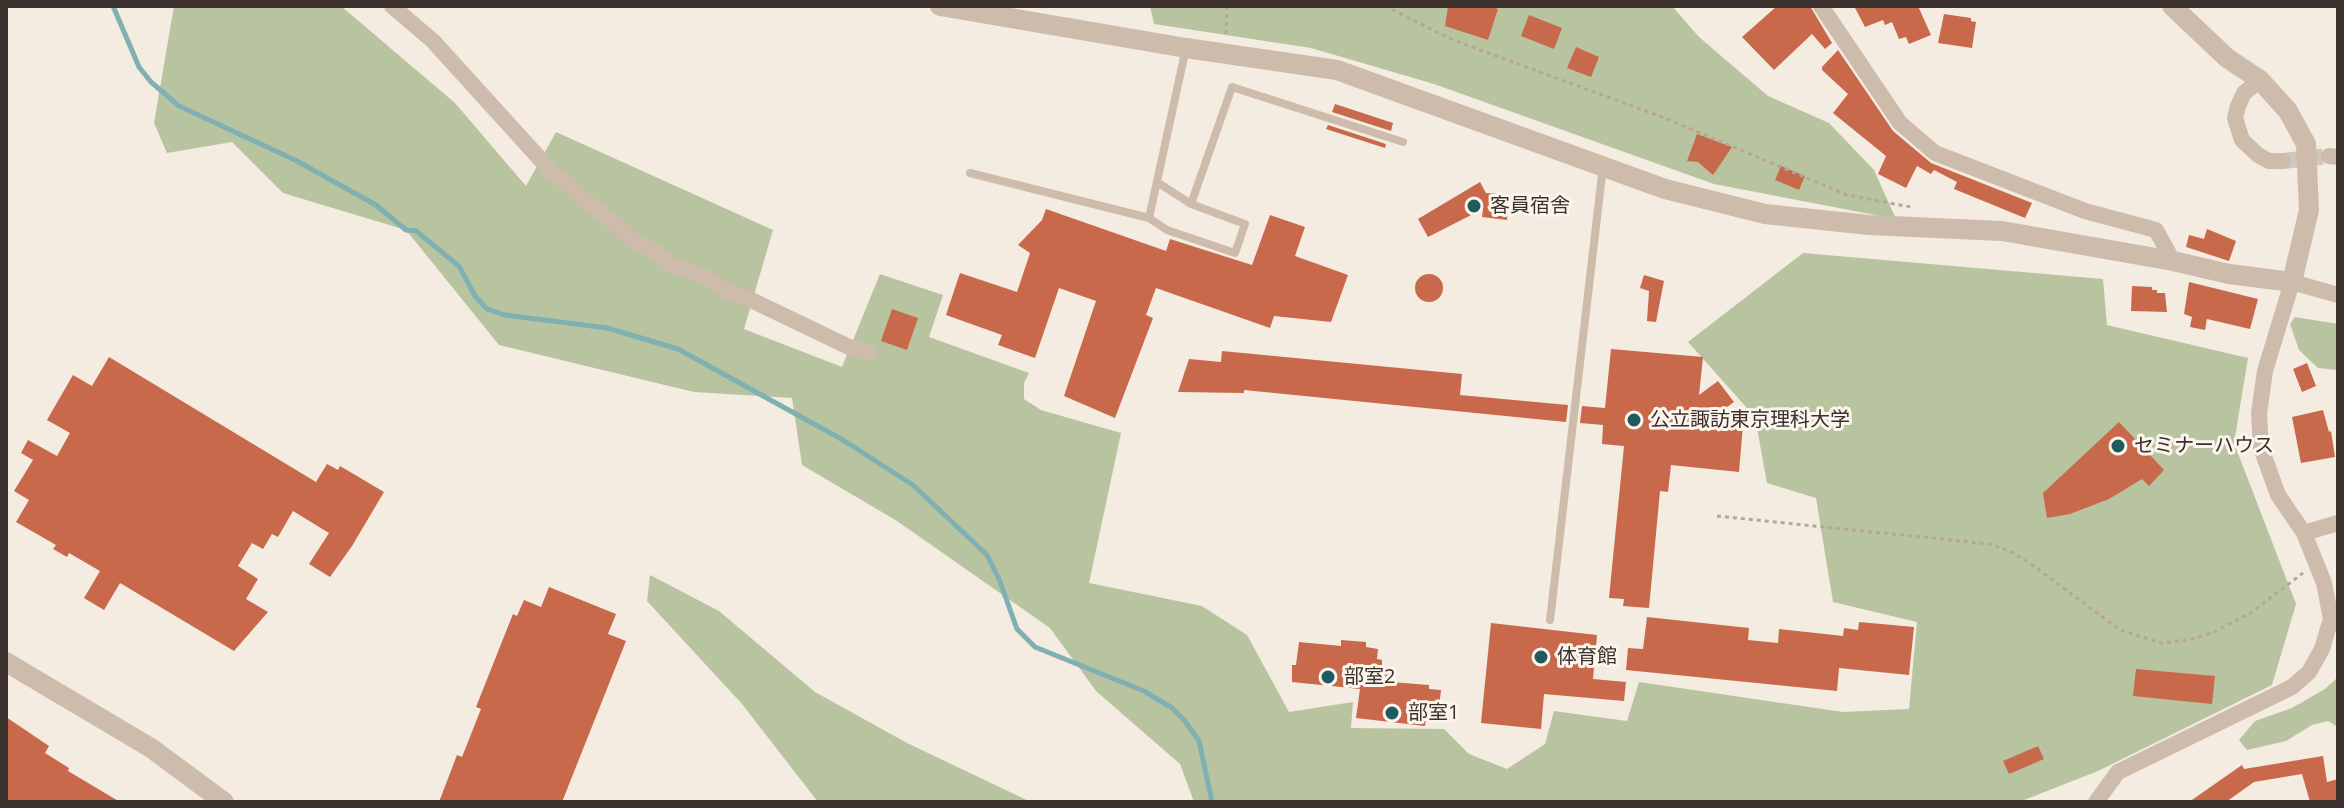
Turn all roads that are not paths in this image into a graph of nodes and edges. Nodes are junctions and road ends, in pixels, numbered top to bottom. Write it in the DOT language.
graph roads {
  1 [pos="392,6"];
  2 [pos="940,6"];
  3 [pos="1821,6"];
  4 [pos="2172,6"];
  5 [pos="1186,48"];
  6 [pos="2260,80"];
  7 [pos="1403,142"];
  8 [pos="2283,161"];
  9 [pos="1603,165"];
  10 [pos="970,173"];
  11 [pos="1157,182"];
  12 [pos="1191,204"];
  13 [pos="1149,218"];
  14 [pos="2173,261"];
  15 [pos="2292,282"];
  16 [pos="2338,295"];
  17 [pos="869,353"];
  18 [pos="2338,523"];
  19 [pos="2304,533"];
  20 [pos="1550,620"];
  21 [pos="6,662"];
  22 [pos="224,802"];
  23 [pos="2096,802"];
  1 -- 17 [label="street"];
  2 -- 5 [label="street"];
  3 -- 14 [label="street"];
  4 -- 6 [label="street"];
  5 -- 9 [label="street"];
  5 -- 11 [label="lane"];
  6 -- 8 [label="street"];
  6 -- 15 [label="street"];
  7 -- 12 [label="lane"];
  9 -- 14 [label="street"];
  9 -- 20 [label="lane"];
  10 -- 13 [label="lane"];
  11 -- 12 [label="lane"];
  11 -- 13 [label="lane"];
  12 -- 13 [label="lane"];
  14 -- 15 [label="street"];
  15 -- 16 [label="street"];
  15 -- 19 [label="street"];
  18 -- 19 [label="street"];
  19 -- 23 [label="street"];
  21 -- 22 [label="street"];
}
